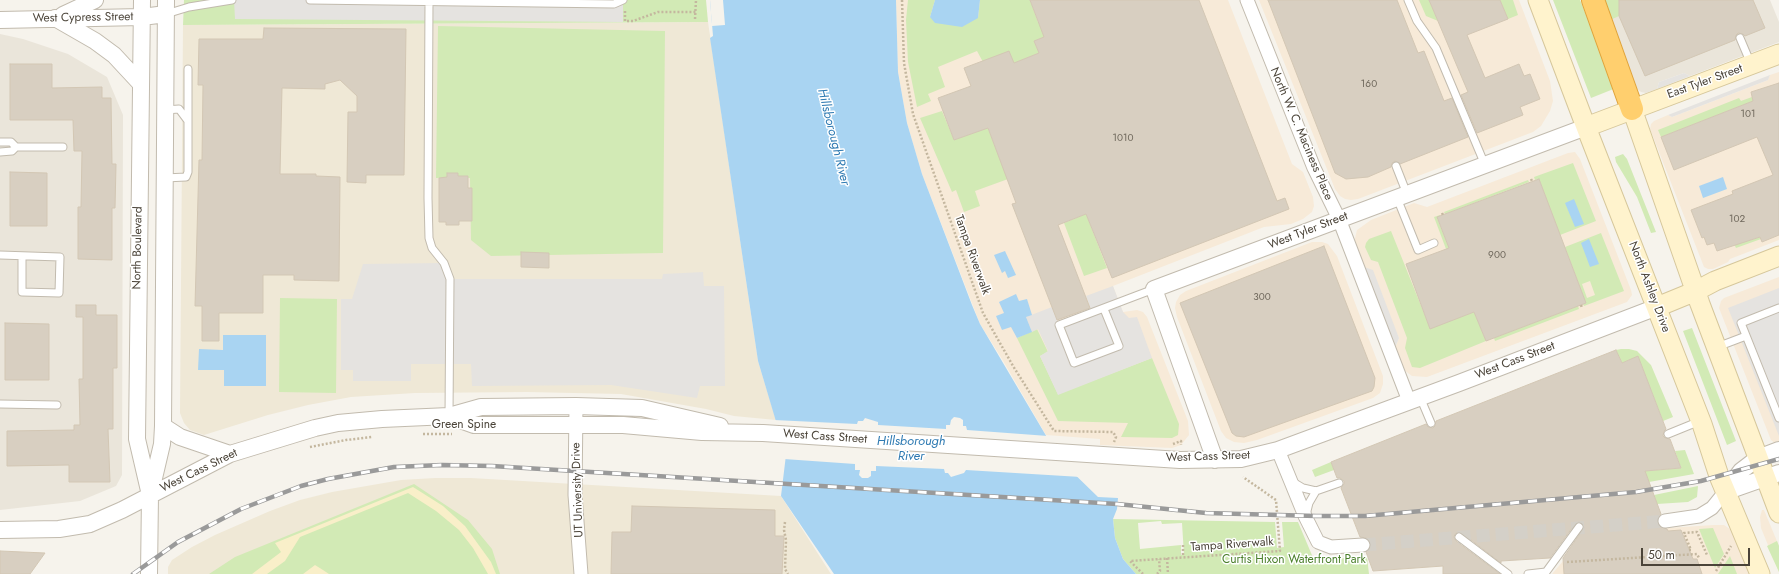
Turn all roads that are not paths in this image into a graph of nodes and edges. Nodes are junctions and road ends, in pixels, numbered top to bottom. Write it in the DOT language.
graph roads {
  1 [pos="96,0"];
  2 [pos="142,0"];
  3 [pos="232,0"];
  4 [pos="310,0"];
  5 [pos="1247,0"];
  6 [pos="1408,0"];
  7 [pos="1538,0"];
  8 [pos="1593,0"];
  9 [pos="622,1"];
  10 [pos="429,2"];
  11 [pos="166,7"];
  12 [pos="142,17"];
  13 [pos="55,18"];
  14 [pos="0,20"];
  15 [pos="1740,38"];
  16 [pos="1779,54"];
  17 [pos="1751,65"];
  18 [pos="188,68"];
  19 [pos="140,83"];
  20 [pos="1632,109"];
  21 [pos="165,110"];
  22 [pos="188,122"];
  23 [pos="1586,127"];
  24 [pos="0,142"];
  25 [pos="16,147"];
  26 [pos="63,147"];
  27 [pos="0,152"];
  28 [pos="1485,165"];
  29 [pos="1396,166"];
  30 [pos="165,178"];
  31 [pos="1402,196"];
  32 [pos="1339,220"];
  33 [pos="1434,243"];
  34 [pos="0,255"];
  35 [pos="22,256"];
  36 [pos="1779,256"];
  37 [pos="1154,289"];
  38 [pos="1696,292"];
  39 [pos="1657,307"];
  40 [pos="1779,308"];
  41 [pos="1104,309"];
  42 [pos="1746,336"];
  43 [pos="1717,348"];
  44 [pos="1415,399"];
  45 [pos="0,404"];
  46 [pos="57,405"];
  47 [pos="576,406"];
  48 [pos="449,416"];
  49 [pos="1779,418"];
  50 [pos="1701,421"];
  51 [pos="1431,423"];
  52 [pos="576,424"];
  53 [pos="163,426"];
  54 [pos="763,433"];
  55 [pos="1668,434"];
  56 [pos="1278,450"];
  57 [pos="1779,450"];
  58 [pos="230,454"];
  59 [pos="1758,458"];
  60 [pos="1215,460"];
  61 [pos="1772,475"];
  62 [pos="1290,480"];
  63 [pos="1339,483"];
  64 [pos="1316,491"];
  65 [pos="1726,492"];
  66 [pos="150,495"];
  67 [pos="1779,513"];
  68 [pos="1305,516"];
  69 [pos="1665,521"];
  70 [pos="1579,527"];
  71 [pos="0,530"];
  72 [pos="1459,537"];
  73 [pos="1363,546"];
  74 [pos="150,574"];
  75 [pos="582,574"];
  76 [pos="1508,574"];
  77 [pos="1528,574"];
  78 [pos="1760,574"];
  1 -- 13 [label="street"];
  2 -- 12 [label="street, North Boulevard"];
  3 -- 11 [label="lane"];
  4 -- 10 [label="lane"];
  5 -- 32 [label="street, North W. C. Maciness Place"];
  6 -- 28 [label="lane"];
  7 -- 23 [label="main road, North Ashley Drive"];
  8 -- 20 [label="highway"];
  9 -- 10 [label="lane"];
  10 -- 48 [label="lane"];
  11 -- 12 [label="street, West Cypress Street"];
  11 -- 21 [label="street, North Boulevard"];
  12 -- 13 [label="street, West Cypress Street"];
  12 -- 19 [label="street, North Boulevard"];
  13 -- 14 [label="street, West Cypress Street"];
  13 -- 19 [label="street"];
  15 -- 17 [label="lane"];
  16 -- 17 [label="main road, East Tyler Street"];
  17 -- 20 [label="main road, East Tyler Street"];
  18 -- 22 [label="lane"];
  19 -- 66 [label="street, North Boulevard"];
  20 -- 23 [label="main road, West Tyler Street"];
  20 -- 38 [label="main road"];
  21 -- 22 [label="lane"];
  21 -- 30 [label="street, North Boulevard"];
  22 -- 30 [label="lane"];
  23 -- 28 [label="street, West Tyler Street"];
  23 -- 39 [label="main road, North Ashley Drive"];
  24 -- 25 [label="lane"];
  25 -- 26 [label="lane"];
  25 -- 27 [label="lane"];
  28 -- 31 [label="street, West Tyler Street"];
  29 -- 31 [label="lane"];
  30 -- 53 [label="street, North Boulevard"];
  31 -- 32 [label="street, West Tyler Street"];
  31 -- 33 [label="lane"];
  32 -- 37 [label="street, West Tyler Street"];
  32 -- 44 [label="street, North W. C. Maciness Place"];
  34 -- 35 [label="lane"];
  35 -- 35 [label="lane"];
  36 -- 38 [label="main road, West Cass Street"];
  37 -- 41 [label="lane"];
  37 -- 60 [label="street"];
  38 -- 39 [label="main road, West Cass Street"];
  38 -- 43 [label="main road"];
  39 -- 44 [label="street, West Cass Street"];
  39 -- 50 [label="main road, North Ashley Drive"];
  40 -- 42 [label="lane"];
  41 -- 41 [label="lane"];
  42 -- 43 [label="lane"];
  42 -- 49 [label="lane"];
  43 -- 59 [label="main road"];
  44 -- 51 [label="lane"];
  44 -- 56 [label="street, West Cass Street"];
  45 -- 46 [label="lane"];
  47 -- 48 [label="street, West Cass Street"];
  47 -- 52 [label="street, UT University Drive"];
  47 -- 54 [label="street, West Cass Street"];
  48 -- 52 [label="street, West Cass Street"];
  48 -- 58 [label="street, West Cass Street"];
  50 -- 55 [label="lane"];
  50 -- 65 [label="main road, North Ashley Drive"];
  52 -- 54 [label="street, West Cass Street"];
  52 -- 75 [label="street, UT University Drive"];
  53 -- 58 [label="street"];
  53 -- 66 [label="street, North Boulevard"];
  54 -- 60 [label="street, West Cass Street"];
  56 -- 60 [label="street, West Cass Street"];
  56 -- 62 [label="street"];
  57 -- 59 [label="street"];
  58 -- 66 [label="street, West Cass Street"];
  59 -- 61 [label="main road"];
  59 -- 65 [label="street"];
  61 -- 65 [label="street"];
  61 -- 67 [label="main road"];
  62 -- 64 [label="lane"];
  62 -- 68 [label="street"];
  63 -- 64 [label="lane"];
  64 -- 68 [label="lane"];
  65 -- 69 [label="street"];
  65 -- 78 [label="main road, North Ashley Drive"];
  66 -- 71 [label="street, West Cass Street"];
  66 -- 74 [label="street, North Boulevard"];
  68 -- 73 [label="street"];
  70 -- 77 [label="lane"];
  72 -- 76 [label="lane"];
}
